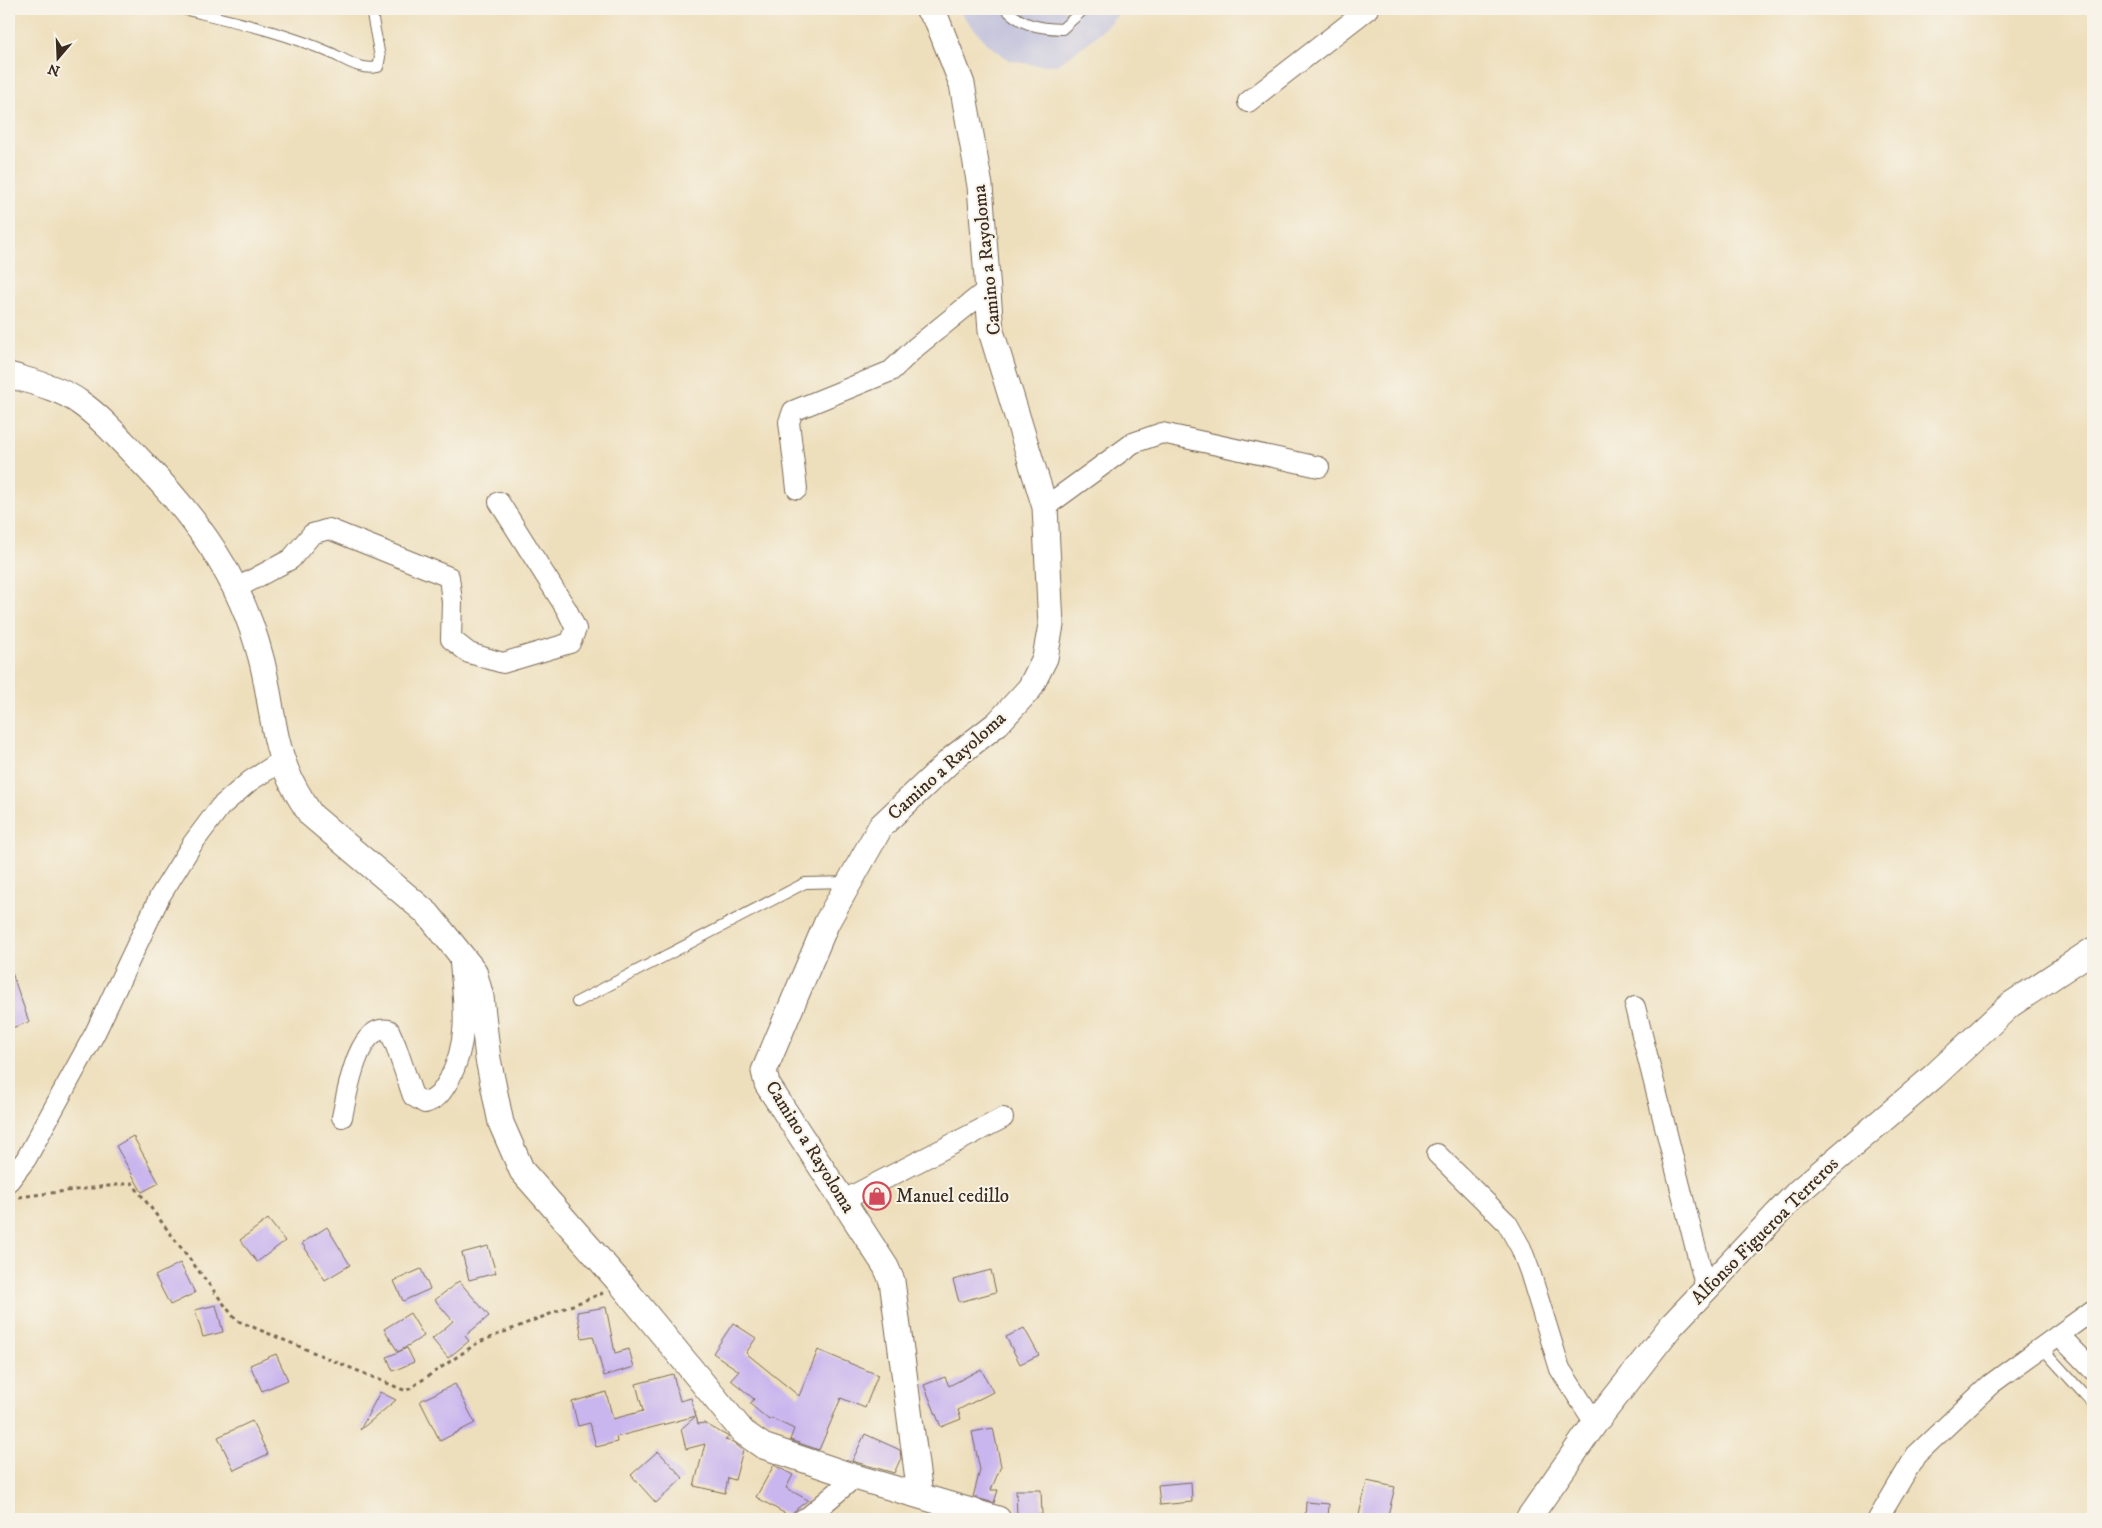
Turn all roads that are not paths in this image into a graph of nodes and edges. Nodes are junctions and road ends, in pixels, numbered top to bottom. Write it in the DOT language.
graph roads {
  1 [pos="183,9"];
  2 [pos="371,9"];
  3 [pos="928,9"];
  4 [pos="1006,9"];
  5 [pos="1084,9"];
  6 [pos="1368,9"];
  7 [pos="1248,102"];
  8 [pos="989,288"];
  9 [pos="9,375"];
  10 [pos="1319,467"];
  11 [pos="797,489"];
  12 [pos="500,502"];
  13 [pos="1045,507"];
  14 [pos="237,588"];
  15 [pos="283,760"];
  16 [pos="849,882"];
  17 [pos="459,950"];
  18 [pos="2093,950"];
  19 [pos="577,1002"];
  20 [pos="1635,1007"];
  21 [pos="342,1117"];
  22 [pos="1003,1118"];
  23 [pos="1437,1154"];
  24 [pos="14,1189"];
  25 [pos="842,1201"];
  26 [pos="1706,1290"];
  27 [pos="2093,1310"];
  28 [pos="2060,1336"];
  29 [pos="2042,1348"];
  30 [pos="2093,1370"];
  31 [pos="2093,1404"];
  32 [pos="1596,1423"];
  33 [pos="855,1477"];
  34 [pos="920,1496"];
  35 [pos="803,1519"];
  36 [pos="998,1519"];
  37 [pos="1528,1519"];
  38 [pos="1878,1519"];
  1 -- 2 [label="lane"];
  3 -- 8 [label="street, Camino a Rayoloma"];
  4 -- 5 [label="lane"];
  6 -- 7 [label="street"];
  8 -- 11 [label="street"];
  8 -- 13 [label="street, Camino a Rayoloma"];
  9 -- 14 [label="street"];
  10 -- 13 [label="street"];
  12 -- 14 [label="street"];
  13 -- 16 [label="street, Camino a Rayoloma"];
  14 -- 15 [label="street"];
  15 -- 17 [label="street"];
  15 -- 24 [label="street"];
  16 -- 19 [label="lane"];
  16 -- 25 [label="street, Camino a Rayoloma"];
  17 -- 21 [label="street"];
  17 -- 33 [label="street"];
  18 -- 26 [label="street, Alfonso Figueroa Terreros"];
  20 -- 26 [label="street"];
  22 -- 25 [label="street"];
  23 -- 32 [label="street"];
  25 -- 34 [label="street, Camino a Rayoloma"];
  26 -- 32 [label="street, Alfonso Figueroa Terreros"];
  27 -- 28 [label="street"];
  28 -- 29 [label="street"];
  28 -- 30 [label="street"];
  29 -- 31 [label="lane"];
  29 -- 38 [label="street"];
  32 -- 37 [label="street, Alfonso Figueroa Terreros"];
  33 -- 34 [label="street"];
  33 -- 35 [label="street"];
  34 -- 36 [label="street"];
}
